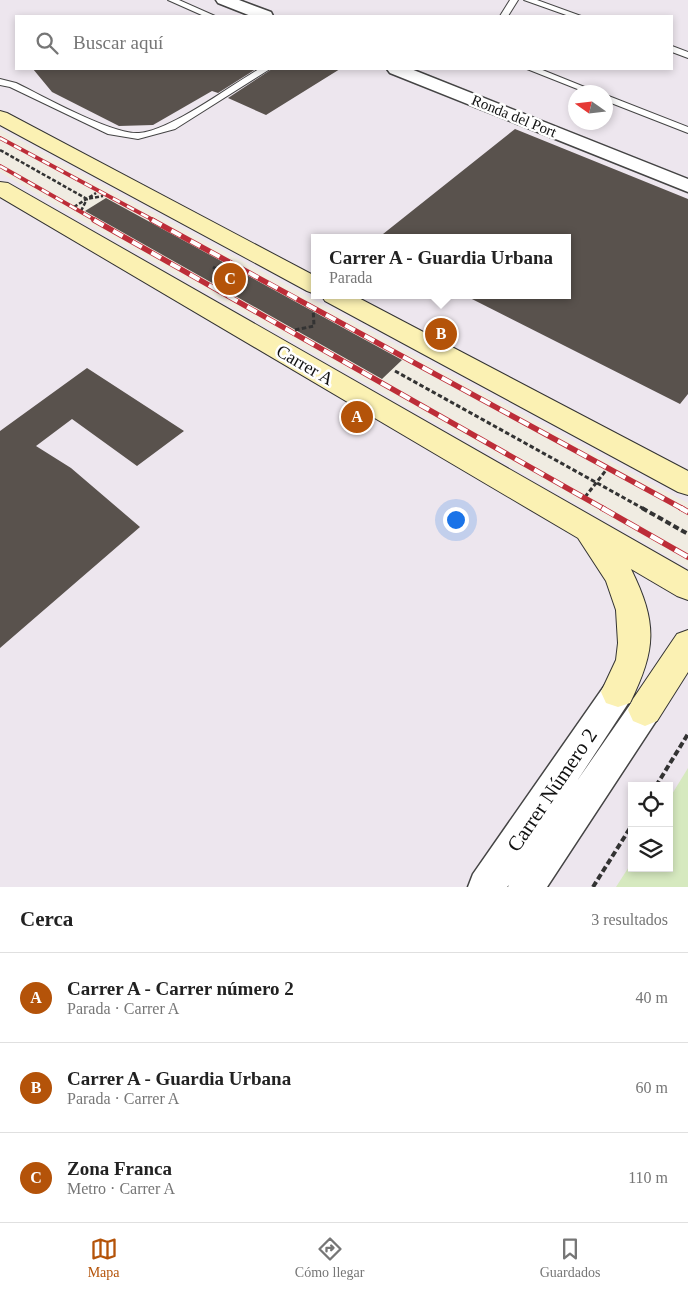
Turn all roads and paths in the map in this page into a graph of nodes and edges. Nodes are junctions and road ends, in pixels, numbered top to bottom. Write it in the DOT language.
graph roads {
  1 [pos="172,0"];
  2 [pos="224,0"];
  3 [pos="514,0"];
  4 [pos="528,0"];
  5 [pos="209,15"];
  6 [pos="262,15"];
  7 [pos="505,15"];
  8 [pos="574,15"];
  9 [pos="673,49"];
  10 [pos="688,55"];
  11 [pos="263,70"];
  12 [pos="398,70"];
  13 [pos="535,70"];
  14 [pos="0,82"];
  15 [pos="574,85"];
  16 [pos="613,101"];
  17 [pos="0,118"];
  18 [pos="688,130"];
  19 [pos="0,150"];
  20 [pos="688,186"];
  21 [pos="0,188"];
  22 [pos="99,191"];
  23 [pos="87,199"];
  24 [pos="73,208"];
  25 [pos="213,267"];
  26 [pos="240,267"];
  27 [pos="228,276"];
  28 [pos="224,278"];
  29 [pos="235,280"];
  30 [pos="311,284"];
  31 [pos="212,287"];
  32 [pos="244,290"];
  33 [pos="341,299"];
  34 [pos="395,371"];
  35 [pos="612,462"];
  36 [pos="596,483"];
  37 [pos="688,484"];
  38 [pos="582,511"];
  39 [pos="688,534"];
  40 [pos="688,587"];
  41 [pos="688,644"];
  42 [pos="688,681"];
  43 [pos="640,699"];
  44 [pos="688,734"];
  45 [pos="658,782"];
  46 [pos="631,827"];
  47 [pos="486,887"];
  48 [pos="526,887"];
  49 [pos="593,887"];
  1 -- 5 [label="lane"];
  2 -- 6 [label="street"];
  3 -- 7 [label="lane"];
  4 -- 8 [label="lane"];
  9 -- 10 [label="lane"];
  11 -- 14 [label="lane"];
  12 -- 20 [label="street, Ronda del Port"];
  13 -- 15 [label="lane"];
  16 -- 18 [label="lane"];
  17 -- 30 [label="main road"];
  19 -- 23 [label="path"];
  21 -- 38 [label="main road, Carrer A"];
  22 -- 23 [label="path"];
  23 -- 24 [label="path"];
  25 -- 27 [label="path"];
  26 -- 27 [label="path"];
  27 -- 28 [label="path"];
  27 -- 29 [label="path"];
  28 -- 31 [label="path"];
  28 -- 32 [label="path"];
  33 -- 37 [label="main road"];
  34 -- 36 [label="path"];
  35 -- 36 [label="path"];
  36 -- 38 [label="path"];
  36 -- 39 [label="path"];
  38 -- 40 [label="main road, Carrer A"];
  38 -- 43 [label="main road"];
  41 -- 43 [label="main road"];
  42 -- 43 [label="main road"];
  43 -- 47 [label="street, Carrer Número 2"];
  43 -- 48 [label="street, Carrer Número 2"];
  44 -- 45 [label="path"];
  46 -- 49 [label="path"];
}
